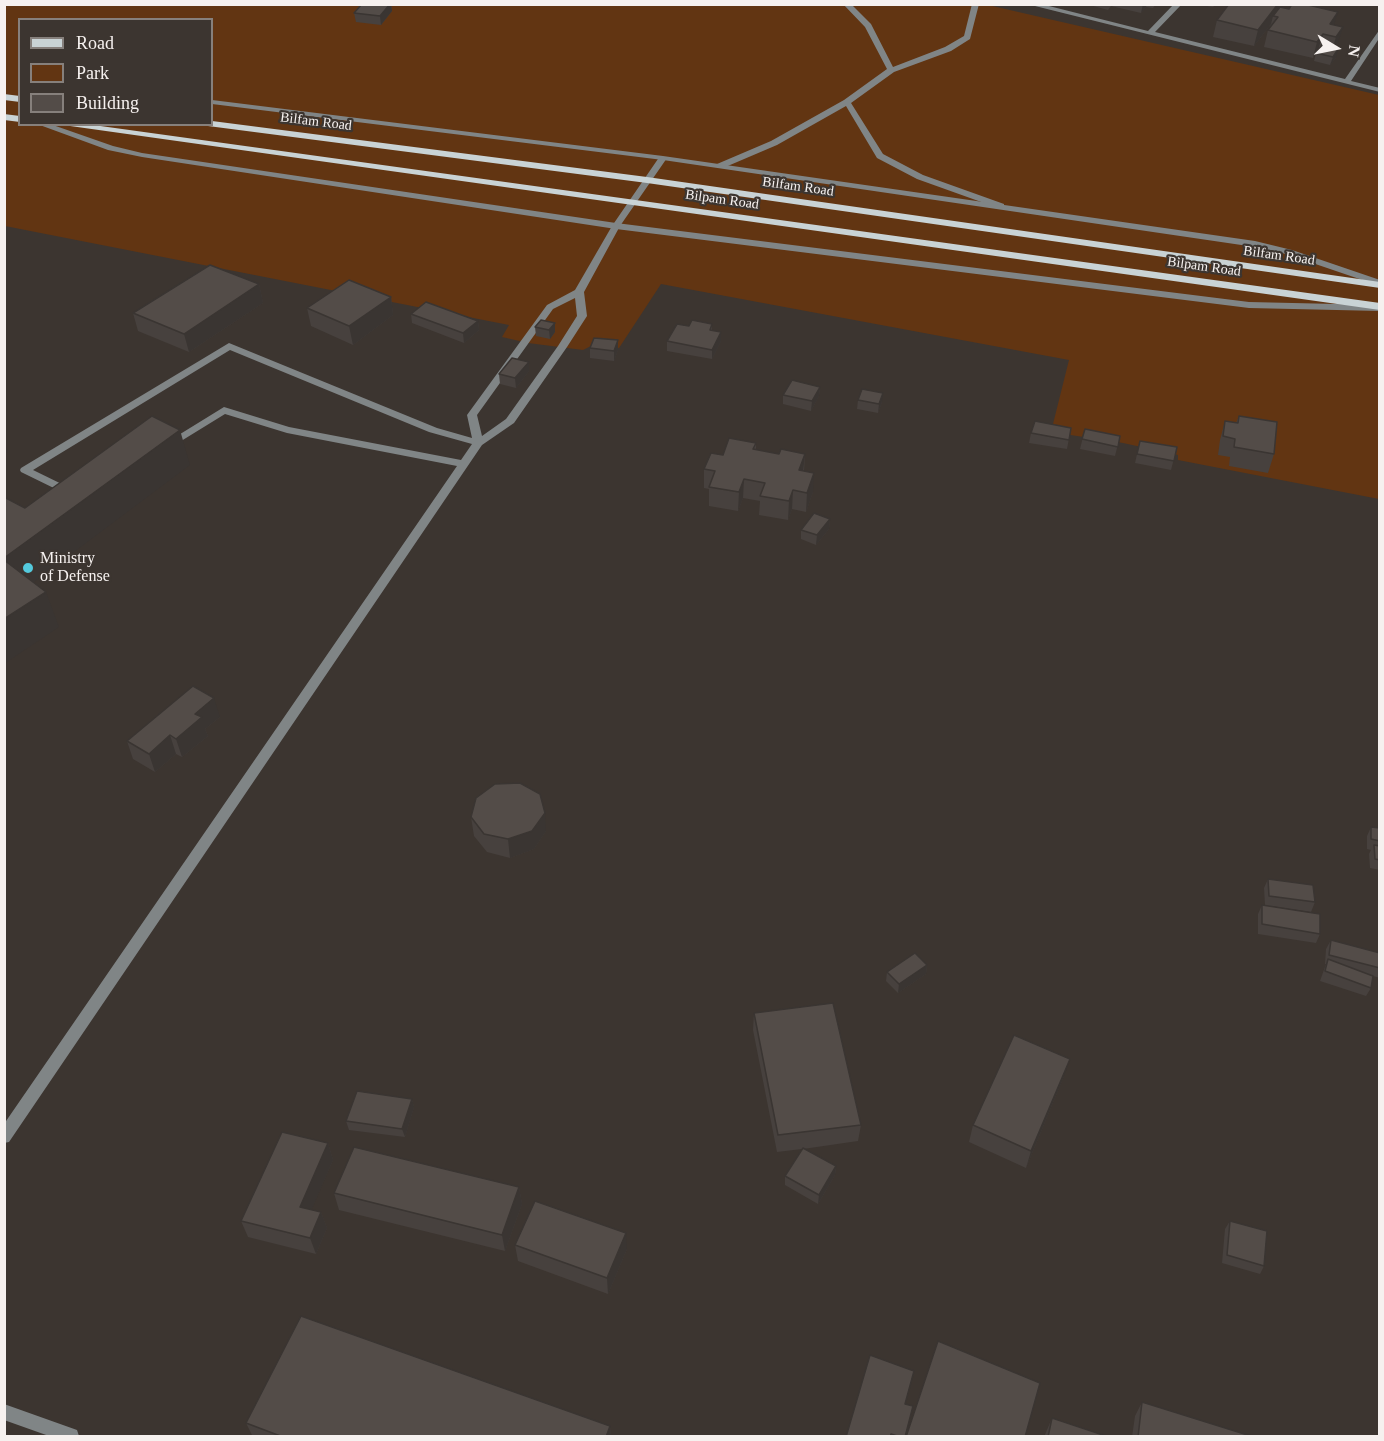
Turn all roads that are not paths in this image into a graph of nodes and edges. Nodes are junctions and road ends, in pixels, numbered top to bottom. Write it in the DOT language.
graph roads {
  1 [pos="846,4"];
  2 [pos="976,4"];
  3 [pos="1030,4"];
  4 [pos="1179,4"];
  5 [pos="1380,31"];
  6 [pos="1150,33"];
  7 [pos="891,70"];
  8 [pos="1346,83"];
  9 [pos="1380,90"];
  10 [pos="213,102"];
  11 [pos="847,102"];
  12 [pos="213,124"];
  13 [pos="47,126"];
  14 [pos="76,126"];
  15 [pos="663,158"];
  16 [pos="720,166"];
  17 [pos="647,180"];
  18 [pos="632,202"];
  19 [pos="1001,206"];
  20 [pos="616,226"];
  21 [pos="1380,284"];
  22 [pos="579,292"];
  23 [pos="1380,308"];
  24 [pos="478,443"];
  25 [pos="163,448"];
  26 [pos="464,464"];
  27 [pos="82,498"];
  28 [pos="4,1137"];
  29 [pos="4,1412"];
  30 [pos="71,1437"];
  1 -- 7 [label="street"];
  2 -- 7 [label="street"];
  3 -- 6 [label="street"];
  4 -- 6 [label="street"];
  5 -- 8 [label="street"];
  6 -- 8 [label="street"];
  7 -- 11 [label="street"];
  8 -- 9 [label="street"];
  10 -- 15 [label="street"];
  11 -- 16 [label="street"];
  11 -- 19 [label="street"];
  12 -- 17 [label="main road, Bilfam Road"];
  13 -- 20 [label="street"];
  14 -- 18 [label="main road, Bilpam Road"];
  15 -- 16 [label="street"];
  15 -- 17 [label="street"];
  16 -- 19 [label="street"];
  17 -- 18 [label="street"];
  17 -- 21 [label="main road, Bilfam Road"];
  18 -- 20 [label="street"];
  18 -- 23 [label="main road, Bilpam Road"];
  19 -- 21 [label="street"];
  20 -- 22 [label="street"];
  20 -- 23 [label="street"];
  22 -- 24 [label="street"];
  22 -- 24 [label="street"];
  24 -- 26 [label="street"];
  24 -- 27 [label="street"];
  25 -- 26 [label="street"];
  26 -- 28 [label="street"];
  29 -- 30 [label="street"];
}
